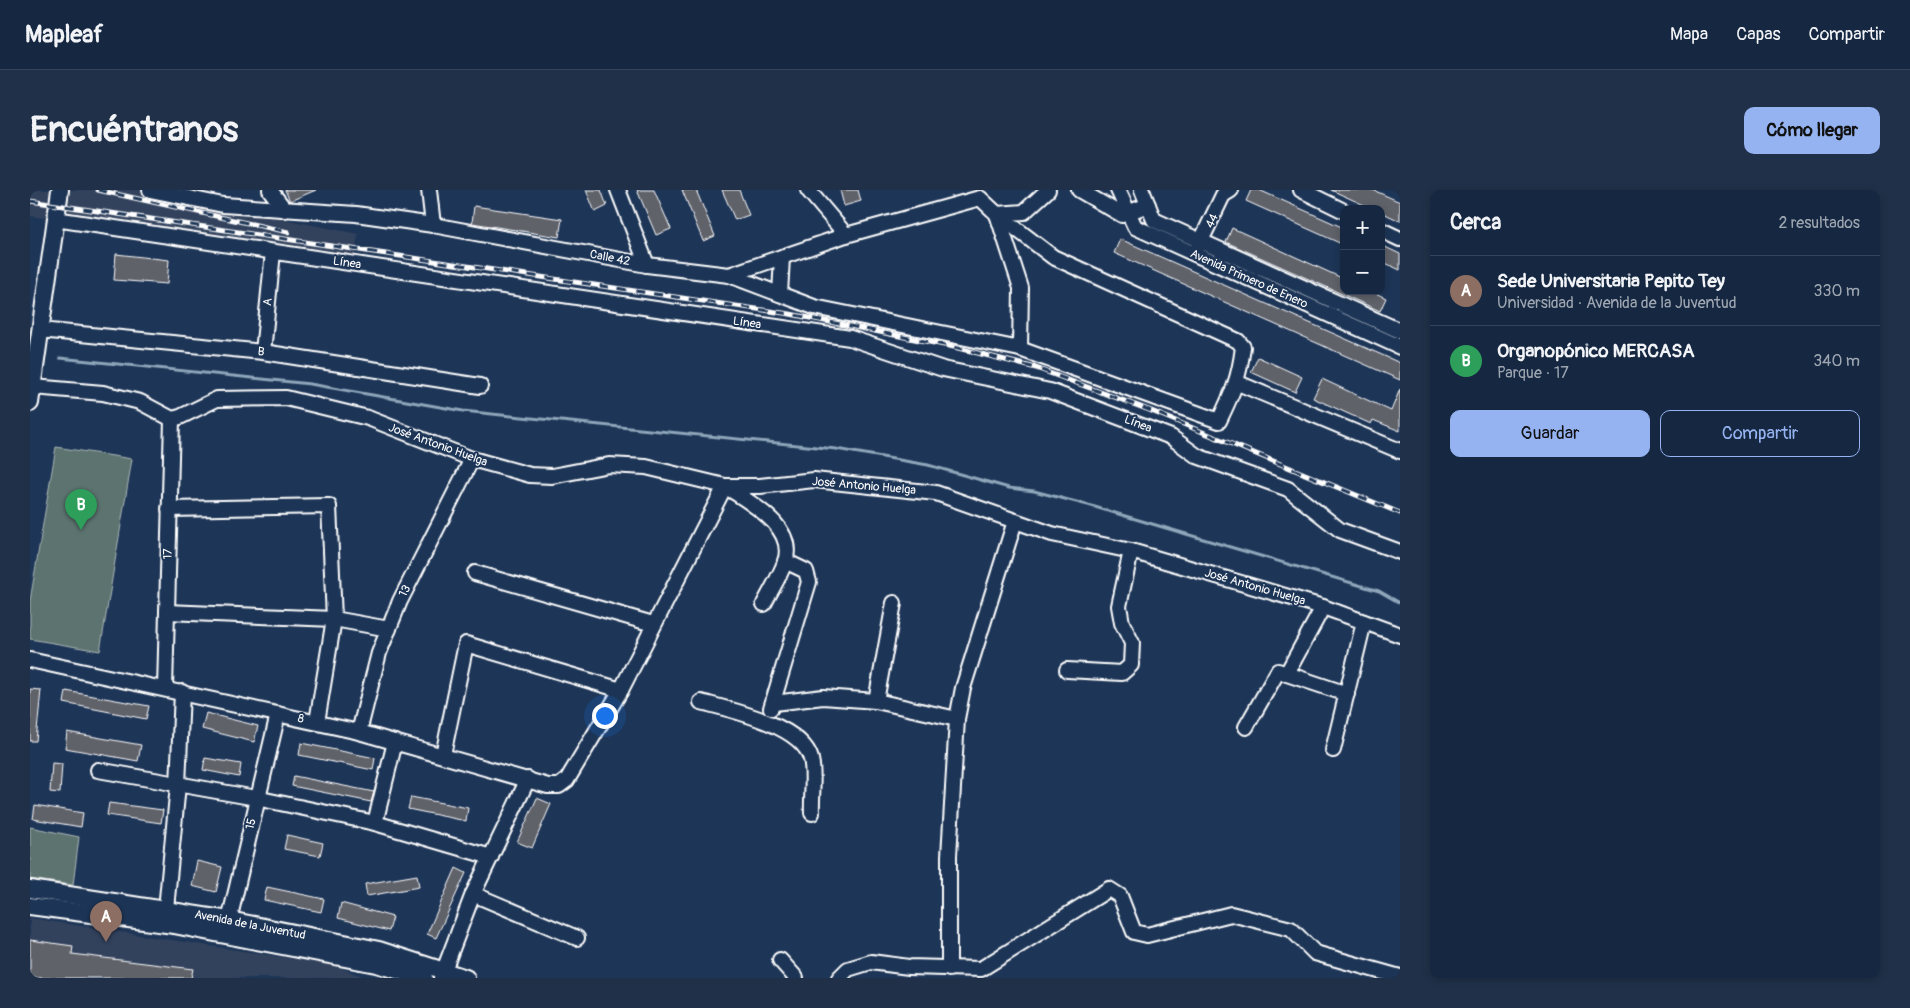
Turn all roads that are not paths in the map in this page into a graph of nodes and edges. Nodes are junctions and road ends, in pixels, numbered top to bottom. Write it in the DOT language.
graph roads {
  1 [pos="60,190"];
  2 [pos="150,190"];
  3 [pos="270,190"];
  4 [pos="430,190"];
  5 [pos="618,190"];
  6 [pos="808,190"];
  7 [pos="1048,190"];
  8 [pos="1079,190"];
  9 [pos="1118,190"];
  10 [pos="1142,190"];
  11 [pos="1230,190"];
  12 [pos="1300,190"];
  13 [pos="978,194"];
  14 [pos="1148,205"];
  15 [pos="263,209"];
  16 [pos="1340,209"];
  17 [pos="285,210"];
  18 [pos="997,214"];
  19 [pos="1127,214"];
  20 [pos="55,219"];
  21 [pos="433,225"];
  22 [pos="1385,232"];
  23 [pos="846,235"];
  24 [pos="1400,239"];
  25 [pos="1202,240"];
  26 [pos="273,252"];
  27 [pos="1194,254"];
  28 [pos="782,257"];
  29 [pos="647,265"];
  30 [pos="729,275"];
  31 [pos="780,294"];
  32 [pos="1398,327"];
  33 [pos="40,330"];
  34 [pos="1394,345"];
  35 [pos="1020,348"];
  36 [pos="263,352"];
  37 [pos="1238,383"];
  38 [pos="32,386"];
  39 [pos="480,386"];
  40 [pos="172,419"];
  41 [pos="1400,451"];
  42 [pos="472,460"];
  43 [pos="725,486"];
  44 [pos="169,510"];
  45 [pos="1015,521"];
  46 [pos="1131,551"];
  47 [pos="1400,552"];
  48 [pos="785,561"];
  49 [pos="475,573"];
  50 [pos="894,603"];
  51 [pos="764,604"];
  52 [pos="1323,607"];
  53 [pos="167,612"];
  54 [pos="334,619"];
  55 [pos="1364,622"];
  56 [pos="653,624"];
  57 [pos="389,629"];
  58 [pos="1400,635"];
  59 [pos="30,660"];
  60 [pos="1067,670"];
  61 [pos="1287,673"];
  62 [pos="165,689"];
  63 [pos="621,690"];
  64 [pos="182,692"];
  65 [pos="1347,694"];
  66 [pos="876,701"];
  67 [pos="701,702"];
  68 [pos="774,702"];
  69 [pos="278,714"];
  70 [pos="765,719"];
  71 [pos="957,719"];
  72 [pos="317,722"];
  73 [pos="1246,727"];
  74 [pos="359,732"];
  75 [pos="395,742"];
  76 [pos="1333,750"];
  77 [pos="443,755"];
  78 [pos="98,770"];
  79 [pos="528,779"];
  80 [pos="178,785"];
  81 [pos="256,798"];
  82 [pos="812,813"];
  83 [pos="376,824"];
  84 [pos="491,857"];
  85 [pos="30,889"];
  86 [pos="473,894"];
  87 [pos="30,906"];
  88 [pos="166,909"];
  89 [pos="227,927"];
  90 [pos="577,938"];
  91 [pos="378,957"];
  92 [pos="780,960"];
  93 [pos="950,968"];
  94 [pos="983,973"];
  95 [pos="442,974"];
  96 [pos="1400,977"];
  97 [pos="424,978"];
  98 [pos="466,978"];
  99 [pos="796,978"];
  100 [pos="839,978"];
  1 -- 20 [label="main road"];
  2 -- 15 [label="street, Calle 42"];
  3 -- 15 [label="street"];
  3 -- 17 [label="street"];
  4 -- 21 [label="street"];
  5 -- 29 [label="street"];
  6 -- 23 [label="street"];
  7 -- 18 [label="street"];
  8 -- 19 [label="street"];
  9 -- 19 [label="street, Avenida Primero de Enero"];
  10 -- 14 [label="street, Avenida Primero de Enero"];
  11 -- 25 [label="street, 44"];
  12 -- 16 [label="street"];
  13 -- 18 [label="street, Calle 42"];
  13 -- 23 [label="street, Calle 42"];
  14 -- 19 [label="street"];
  14 -- 25 [label="street, Avenida Primero de Enero"];
  15 -- 17 [label="street, Calle 42"];
  17 -- 21 [label="street, Calle 42"];
  18 -- 35 [label="street"];
  18 -- 37 [label="street, Calle 42"];
  19 -- 27 [label="street, Avenida Primero de Enero"];
  20 -- 26 [label="street, Línea"];
  20 -- 33 [label="main road"];
  21 -- 29 [label="street, Calle 42"];
  22 -- 24 [label="street"];
  23 -- 28 [label="street, Calle 42"];
  25 -- 27 [label="street, 44"];
  25 -- 32 [label="street, Avenida Primero de Enero"];
  26 -- 36 [label="street, A"];
  26 -- 47 [label="street, Línea"];
  27 -- 34 [label="street, Avenida Primero de Enero"];
  28 -- 30 [label="street, Calle 42"];
  28 -- 31 [label="street"];
  29 -- 30 [label="street, Calle 42"];
  30 -- 31 [label="street"];
  31 -- 35 [label="street"];
  32 -- 34 [label="street"];
  33 -- 36 [label="street, B"];
  33 -- 38 [label="main road"];
  35 -- 37 [label="street"];
  36 -- 39 [label="street, B"];
  37 -- 41 [label="street"];
  38 -- 40 [label="street"];
  40 -- 42 [label="street, José Antonio Huelga"];
  40 -- 44 [label="street, 17"];
  42 -- 43 [label="street, José Antonio Huelga"];
  42 -- 57 [label="street, 13"];
  43 -- 45 [label="street, José Antonio Huelga"];
  43 -- 48 [label="street"];
  43 -- 56 [label="street"];
  44 -- 53 [label="street, 17"];
  44 -- 54 [label="street"];
  45 -- 46 [label="street, José Antonio Huelga"];
  45 -- 71 [label="street"];
  46 -- 52 [label="street, José Antonio Huelga"];
  46 -- 60 [label="street"];
  48 -- 51 [label="street"];
  48 -- 68 [label="street"];
  49 -- 56 [label="street"];
  50 -- 66 [label="street"];
  52 -- 55 [label="street, José Antonio Huelga"];
  52 -- 61 [label="street"];
  53 -- 54 [label="street"];
  53 -- 62 [label="street, 17"];
  54 -- 57 [label="street"];
  54 -- 72 [label="street"];
  55 -- 58 [label="street, José Antonio Huelga"];
  55 -- 65 [label="street"];
  56 -- 63 [label="street"];
  57 -- 74 [label="street, 13"];
  59 -- 62 [label="street, 8"];
  61 -- 65 [label="street"];
  61 -- 73 [label="street"];
  62 -- 64 [label="street, 8"];
  63 -- 77 [label="street"];
  63 -- 79 [label="street, 8"];
  64 -- 69 [label="street, 8"];
  64 -- 80 [label="street"];
  65 -- 76 [label="street"];
  66 -- 68 [label="street"];
  66 -- 71 [label="street"];
  67 -- 70 [label="street"];
  68 -- 70 [label="street"];
  69 -- 72 [label="street, 8"];
  69 -- 81 [label="street, 15"];
  70 -- 82 [label="street"];
  71 -- 93 [label="street"];
  72 -- 74 [label="street, 8"];
  74 -- 75 [label="street, 8"];
  75 -- 77 [label="street, 8"];
  75 -- 83 [label="street"];
  77 -- 79 [label="street, 8"];
  78 -- 80 [label="street"];
  79 -- 84 [label="street"];
  80 -- 81 [label="street"];
  80 -- 88 [label="street"];
  81 -- 83 [label="street"];
  81 -- 89 [label="street, 15"];
  83 -- 84 [label="street"];
  84 -- 86 [label="street"];
  85 -- 88 [label="main road, Avenida de la Juventud"];
  86 -- 90 [label="street"];
  86 -- 95 [label="street"];
  87 -- 89 [label="main road, Avenida de la Juventud"];
  88 -- 89 [label="main road, Avenida de la Juventud"];
  89 -- 91 [label="main road, Avenida de la Juventud"];
  91 -- 95 [label="main road, Avenida de la Juventud"];
  91 -- 97 [label="main road, Avenida de la Juventud"];
  92 -- 99 [label="street"];
  93 -- 94 [label="street"];
  93 -- 100 [label="street"];
  94 -- 96 [label="street"];
  95 -- 98 [label="main road, Avenida de la Juventud"];
}
